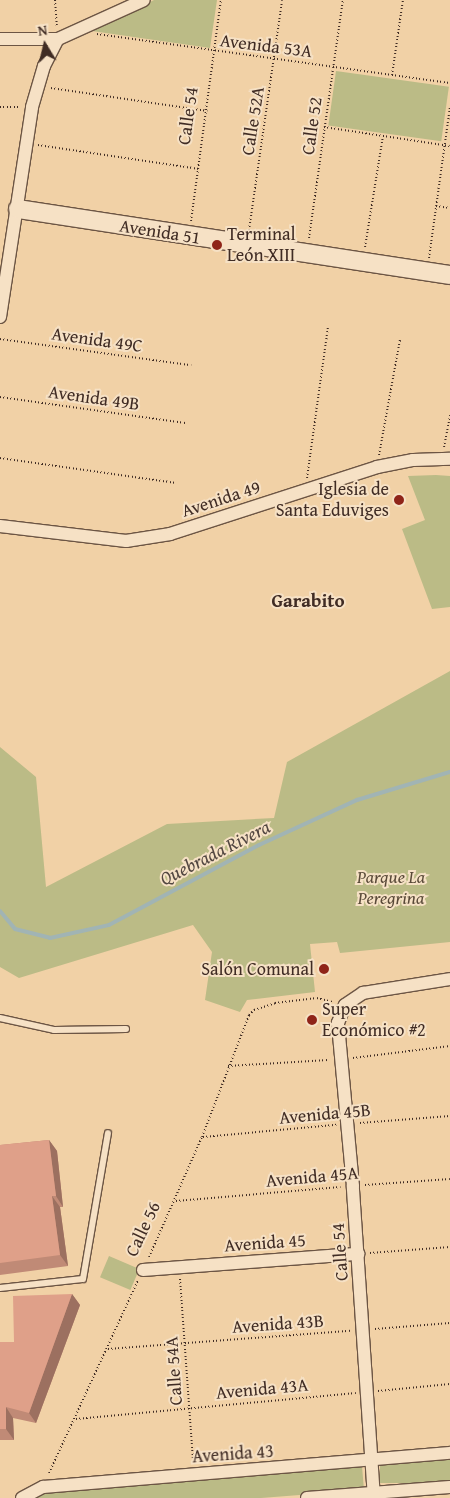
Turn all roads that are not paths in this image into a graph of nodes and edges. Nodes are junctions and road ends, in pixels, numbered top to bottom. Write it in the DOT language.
graph roads {
  1 [pos="144,0"];
  2 [pos="0,39"];
  3 [pos="58,39"];
  4 [pos="18,209"];
  5 [pos="450,275"];
  6 [pos="0,317"];
  7 [pos="446,459"];
  8 [pos="0,526"];
  9 [pos="450,979"];
  10 [pos="0,1018"];
  11 [pos="126,1029"];
  12 [pos="108,1133"];
  13 [pos="358,1254"];
  14 [pos="143,1270"];
  15 [pos="0,1288"];
  16 [pos="450,1453"];
  17 [pos="373,1460"];
  18 [pos="450,1487"];
  19 [pos="374,1495"];
  20 [pos="22,1498"];
  21 [pos="307,1498"];
  1 -- 3 [label="street"];
  2 -- 3 [label="street"];
  3 -- 4 [label="street"];
  4 -- 5 [label="street, Avenida 51"];
  4 -- 6 [label="street"];
  7 -- 8 [label="street, Avenida 49"];
  9 -- 13 [label="street, Calle 54"];
  10 -- 11 [label="lane"];
  12 -- 15 [label="lane"];
  13 -- 14 [label="street, Avenida 45"];
  13 -- 17 [label="street, Calle 54"];
  16 -- 17 [label="street, Avenida 43"];
  17 -- 19 [label="street, Calle 54"];
  17 -- 20 [label="street, Avenida 43"];
  18 -- 19 [label="street"];
  19 -- 21 [label="street"];
}
